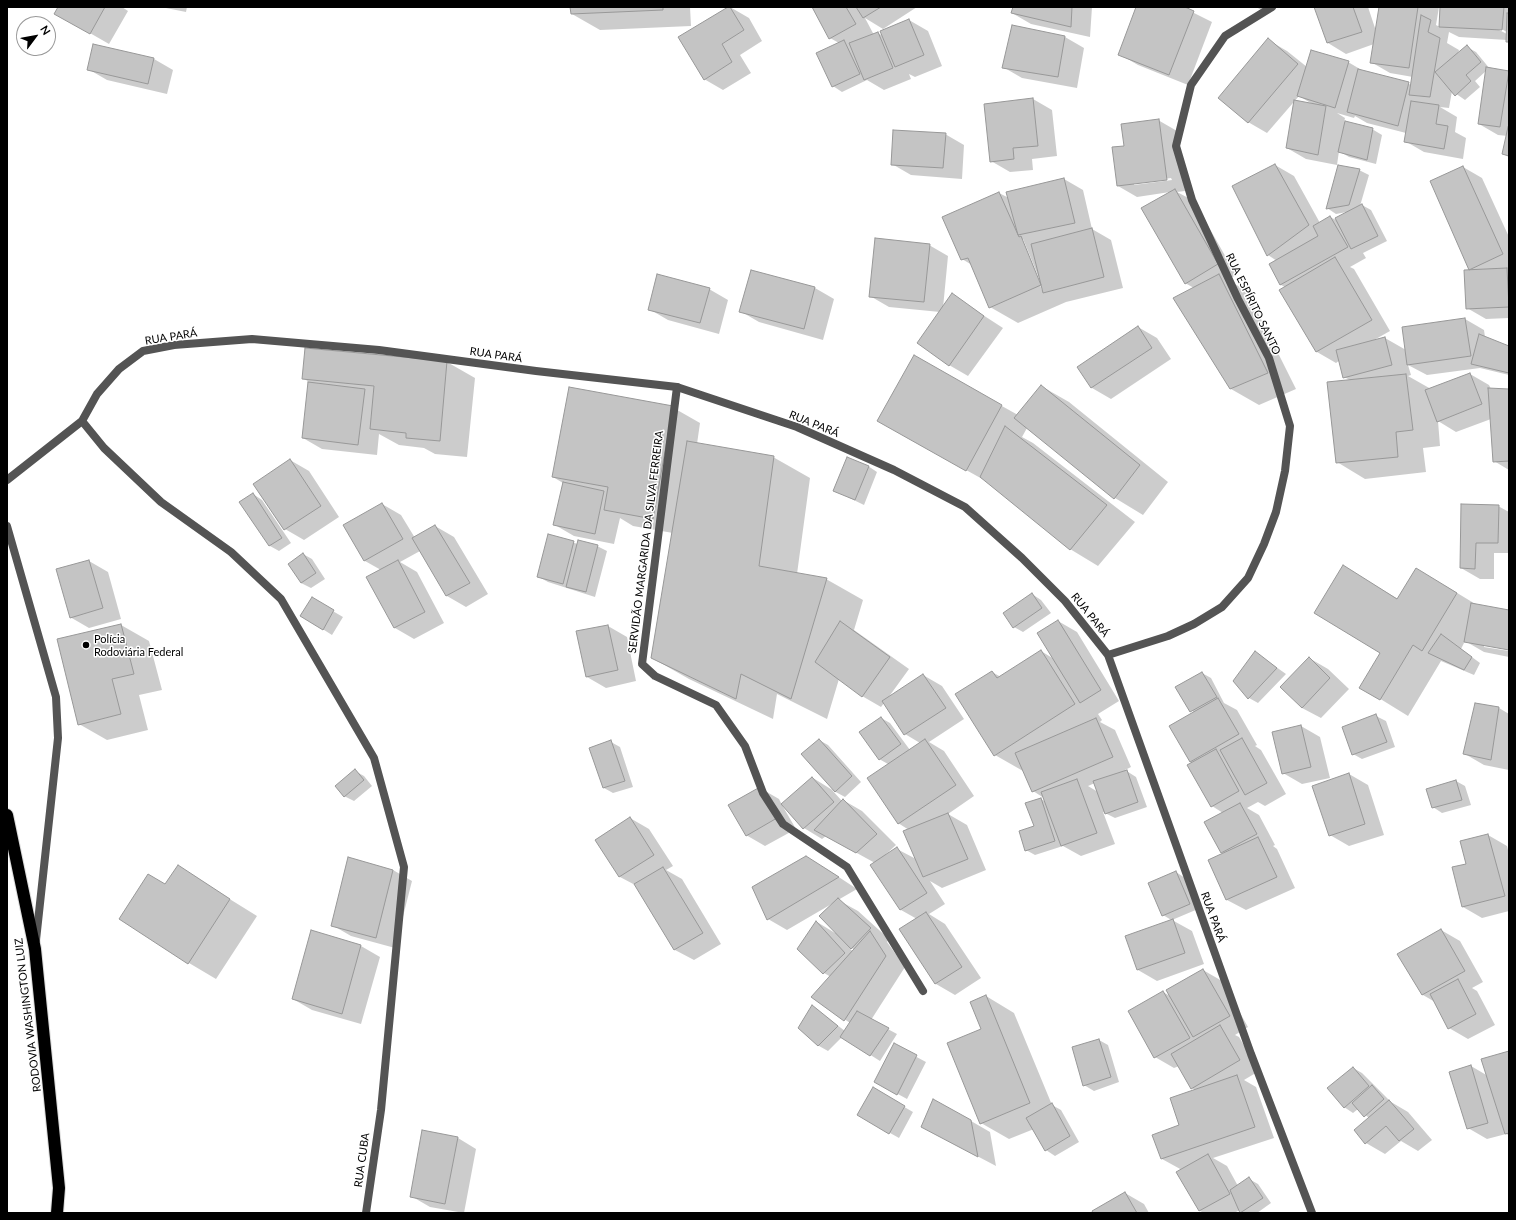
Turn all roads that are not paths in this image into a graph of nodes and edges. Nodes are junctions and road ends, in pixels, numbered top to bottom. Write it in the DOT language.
graph roads {
  1 [pos="1272,7"];
  2 [pos="677,387"];
  3 [pos="82,421"];
  4 [pos="7,480"];
  5 [pos="7,526"];
  6 [pos="1108,655"];
  7 [pos="7,815"];
  8 [pos="35,949"];
  9 [pos="923,991"];
  10 [pos="57,1213"];
  11 [pos="366,1213"];
  12 [pos="1312,1213"];
  1 -- 6 [label="street, RUA ESPÍRITO SANTO"];
  2 -- 3 [label="street, RUA PARÁ"];
  2 -- 6 [label="street, RUA PARÁ"];
  2 -- 9 [label="street, SERVIDÃO MARGARIDA DA SILVA FERREIRA"];
  3 -- 4 [label="street"];
  3 -- 11 [label="street, RUA CUBA"];
  5 -- 8 [label="street"];
  6 -- 12 [label="street, RUA PARÁ"];
  7 -- 8 [label="highway, RODOVIA WASHINGTON LUIZ"];
  8 -- 10 [label="highway, RODOVIA WASHINGTON LUIZ"];
}
